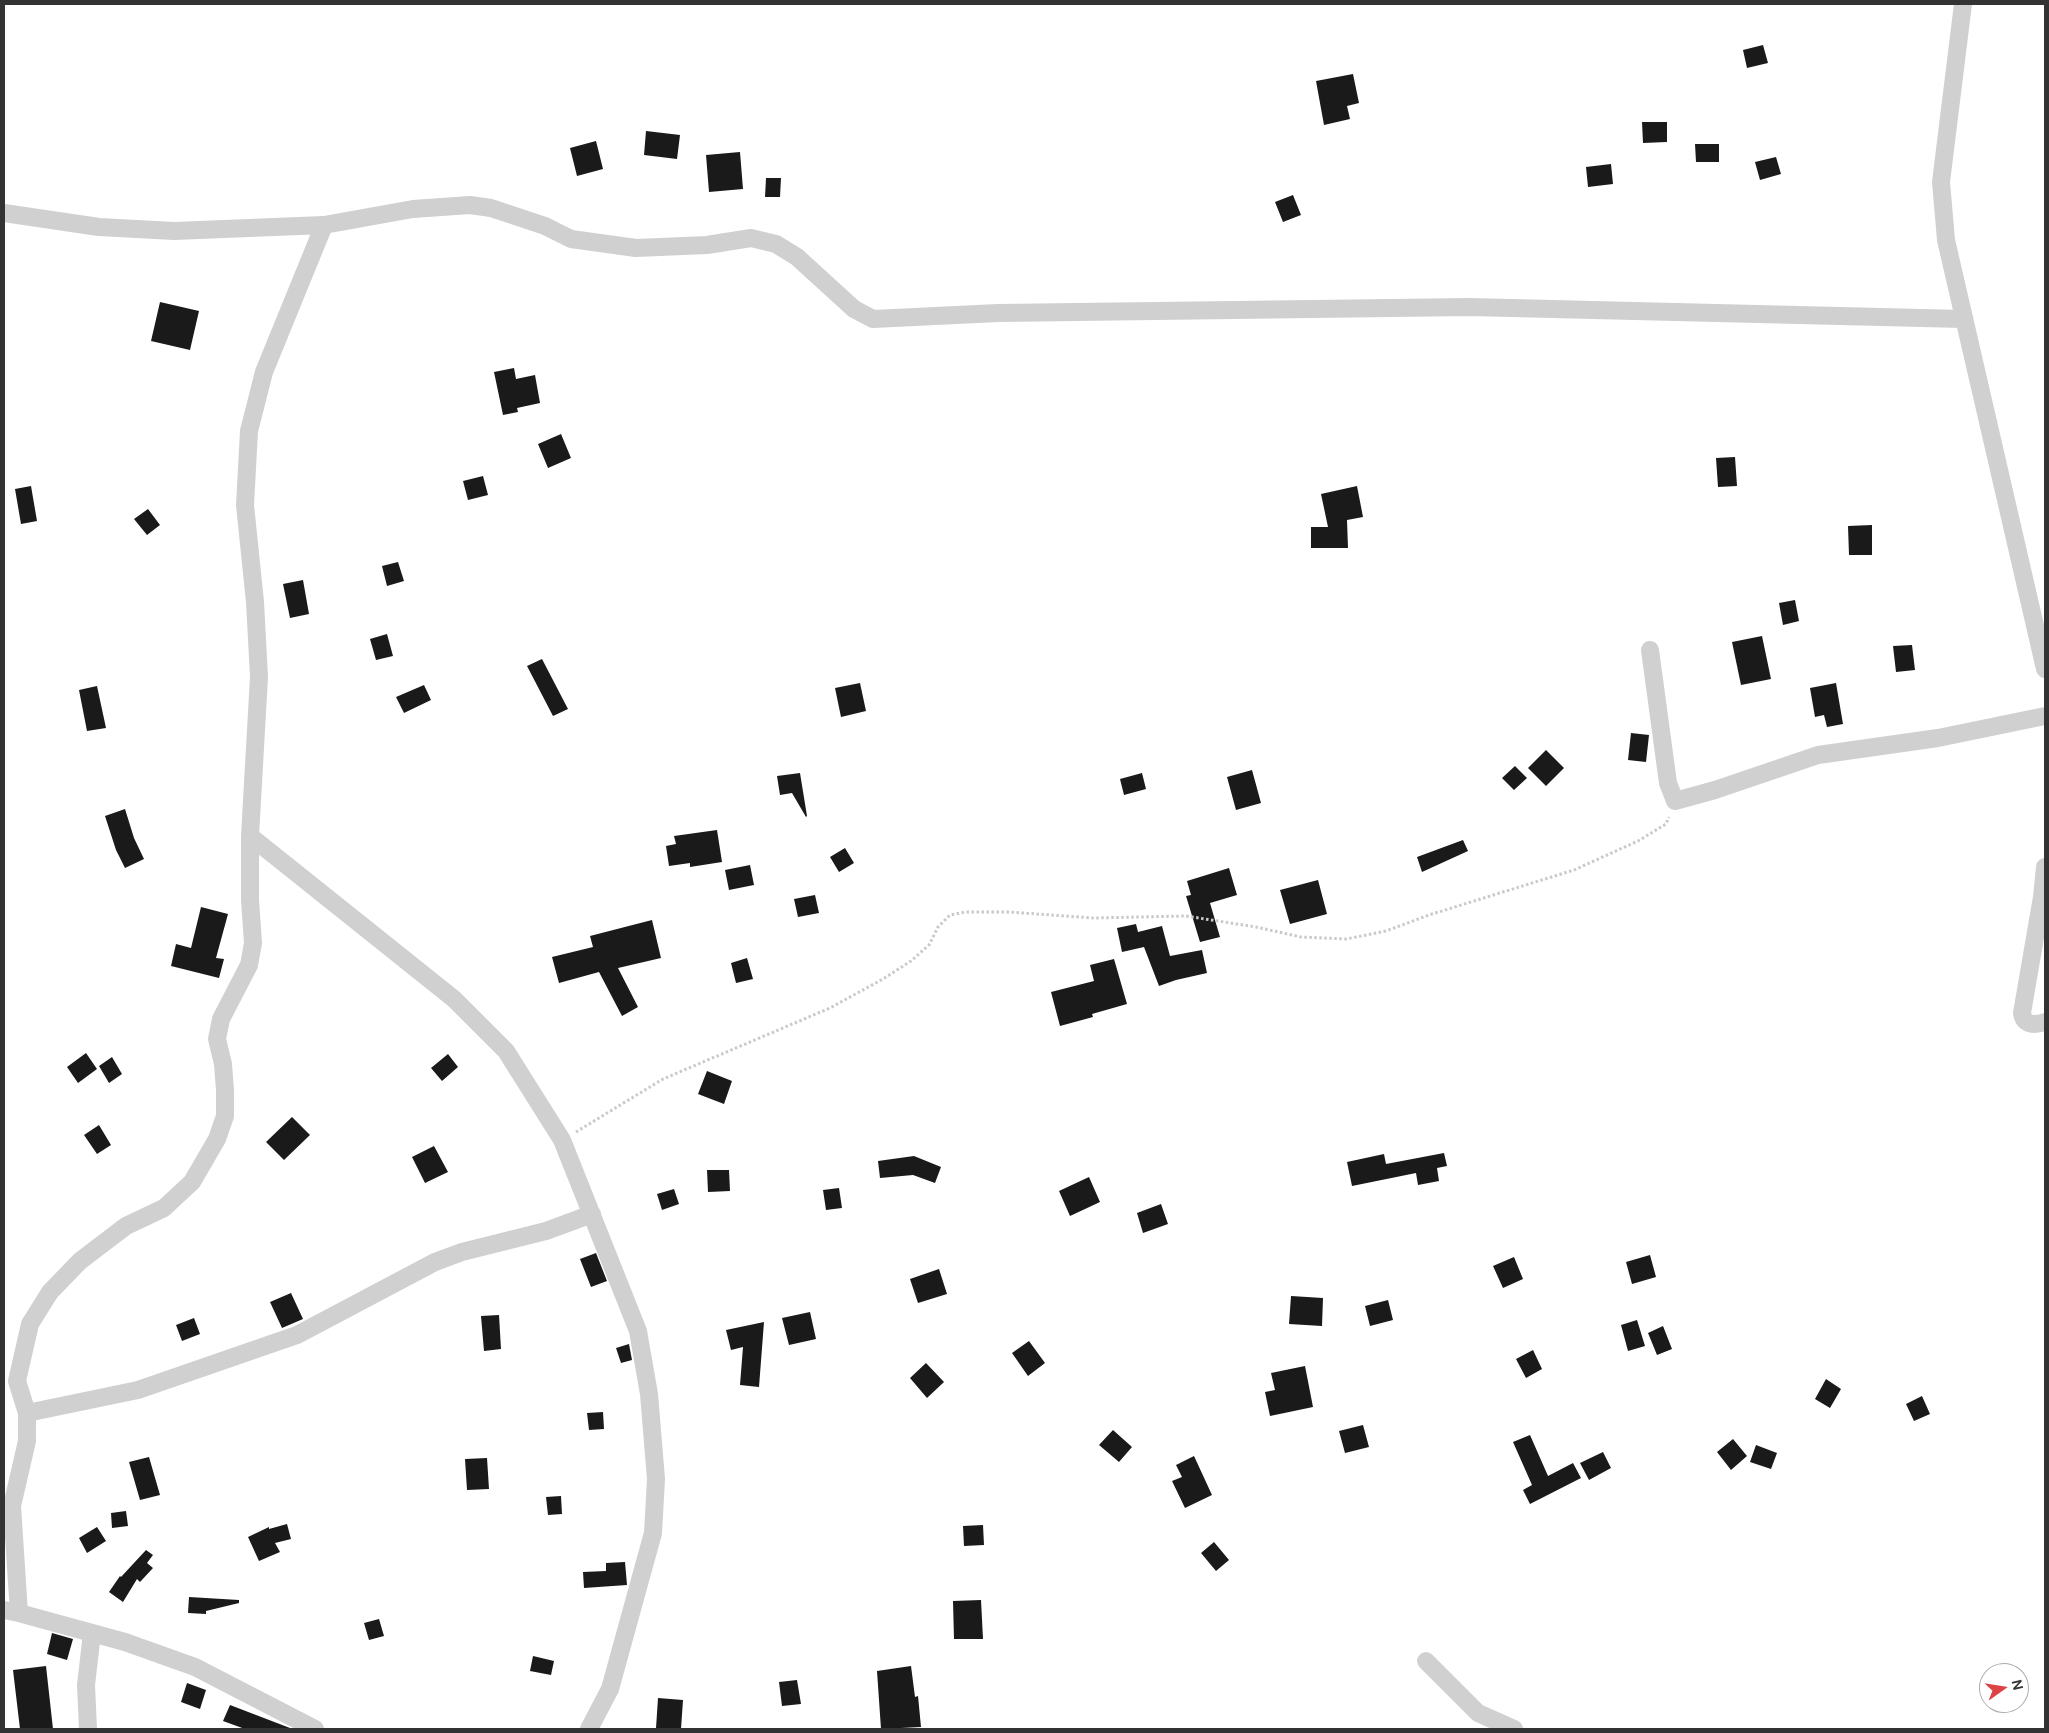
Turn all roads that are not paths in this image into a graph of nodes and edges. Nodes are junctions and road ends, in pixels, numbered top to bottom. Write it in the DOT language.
graph roads {
  1 [pos="1963,4"];
  2 [pos="4,213"];
  3 [pos="324,224"];
  4 [pos="1963,319"];
  5 [pos="1650,650"];
  6 [pos="2045,669"];
  7 [pos="2045,716"];
  8 [pos="250,836"];
  9 [pos="2045,867"];
  10 [pos="2045,1022"];
  11 [pos="592,1214"];
  12 [pos="11,1384"];
  13 [pos="28,1414"];
  14 [pos="12,1612"];
  15 [pos="92,1633"];
  16 [pos="1426,1661"];
  17 [pos="88,1729"];
  18 [pos="315,1729"];
  19 [pos="589,1729"];
  20 [pos="1514,1729"];
  1 -- 4 [label="street"];
  2 -- 3 [label="street"];
  3 -- 4 [label="street"];
  3 -- 8 [label="street"];
  4 -- 6 [label="street"];
  5 -- 7 [label="street"];
  8 -- 11 [label="street"];
  8 -- 12 [label="street"];
  9 -- 10 [label="street"];
  11 -- 13 [label="street"];
  11 -- 19 [label="street"];
  12 -- 13 [label="street"];
  13 -- 14 [label="street"];
  14 -- 15 [label="street"];
  15 -- 17 [label="street"];
  15 -- 18 [label="street"];
  16 -- 20 [label="street"];
}
